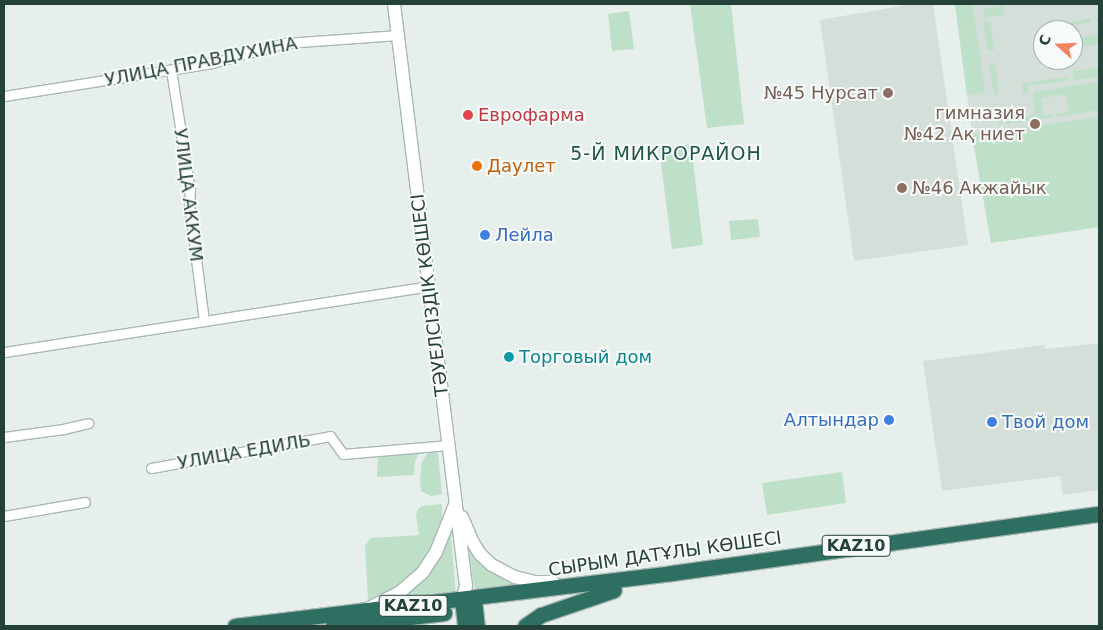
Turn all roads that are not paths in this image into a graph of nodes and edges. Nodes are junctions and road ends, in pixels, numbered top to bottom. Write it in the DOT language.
graph roads {
  1 [pos="394,4"];
  2 [pos="398,35"];
  3 [pos="171,70"];
  4 [pos="4,96"];
  5 [pos="429,286"];
  6 [pos="204,321"];
  7 [pos="4,352"];
  8 [pos="88,423"];
  9 [pos="4,437"];
  10 [pos="449,445"];
  11 [pos="151,468"];
  12 [pos="86,502"];
  13 [pos="456,503"];
  14 [pos="1099,514"];
  15 [pos="4,516"];
  16 [pos="1099,524"];
  17 [pos="726,570"];
  18 [pos="613,585"];
  19 [pos="468,601"];
  20 [pos="368,620"];
  21 [pos="235,626"];
  22 [pos="333,626"];
  23 [pos="465,626"];
  24 [pos="477,626"];
  25 [pos="525,626"];
  1 -- 2 [label="main road, ТӘУЕЛСІЗДІК КӨШЕСІ"];
  2 -- 3 [label="street, УЛИЦА ПРАВДУХИНА"];
  2 -- 5 [label="main road, ТӘУЕЛСІЗДІК КӨШЕСІ"];
  3 -- 4 [label="street, УЛИЦА ПРАВДУХИНА"];
  3 -- 6 [label="street, УЛИЦА АККУМ"];
  5 -- 6 [label="street"];
  5 -- 10 [label="main road, ТӘУЕЛСІЗДІК КӨШЕСІ"];
  6 -- 7 [label="street"];
  8 -- 9 [label="street"];
  10 -- 11 [label="street, УЛИЦА ЕДИЛЬ"];
  10 -- 13 [label="main road, ТӘУЕЛСІЗДІК КӨШЕСІ"];
  12 -- 15 [label="street"];
  13 -- 18 [label="main road"];
  13 -- 19 [label="main road, ТӘУЕЛСІЗДІК КӨШЕСІ"];
  13 -- 20 [label="main road"];
  14 -- 17 [label="highway, СЫРЫМ ДАТҰЛЫ КӨШЕСІ / KAZ10"];
  16 -- 17 [label="highway, СЫРЫМ ДАТҰЛЫ КӨШЕСІ / KAZ10"];
  17 -- 18 [label="highway, СЫРЫМ ДАТҰЛЫ КӨШЕСІ / KAZ10"];
  18 -- 19 [label="highway, СЫРЫМ ДАТҰЛЫ КӨШЕСІ / KAZ10"];
  18 -- 25 [label="highway"];
  19 -- 20 [label="highway, СЫРЫМ ДАТҰЛЫ КӨШЕСІ / KAZ10"];
  19 -- 23 [label="highway"];
  19 -- 24 [label="highway"];
  20 -- 21 [label="highway, СЫРЫМ ДАТҰЛЫ КӨШЕСІ / KAZ10"];
  20 -- 22 [label="highway, СЫРЫМ ДАТҰЛЫ КӨШЕСІ / KAZ10"];
}
